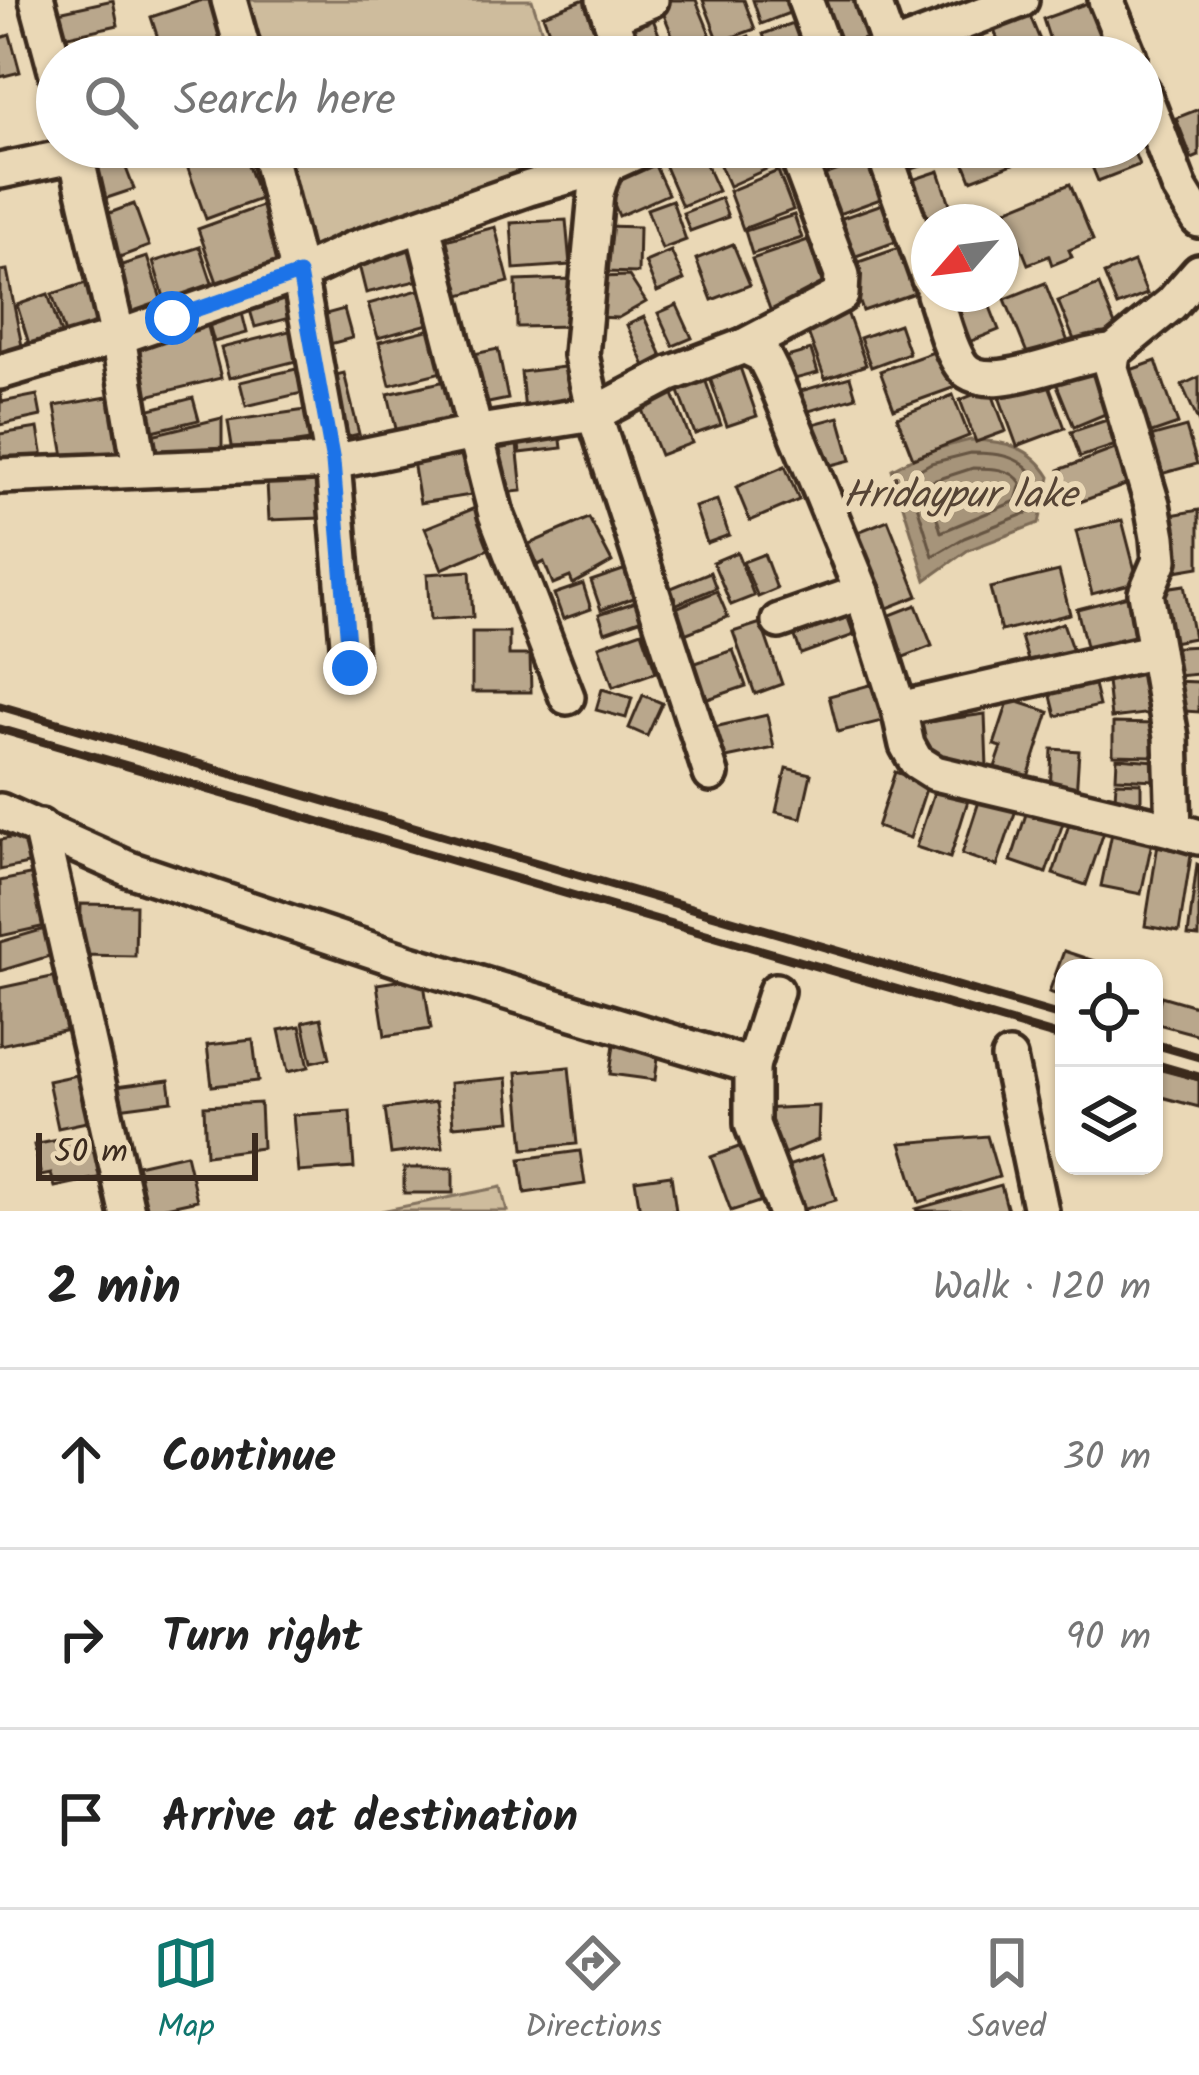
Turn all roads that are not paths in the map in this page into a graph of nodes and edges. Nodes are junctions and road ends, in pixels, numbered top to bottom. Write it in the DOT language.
graph roads {
  1 [pos="37,0"];
  2 [pos="229,0"];
  3 [pos="651,0"];
  4 [pos="805,0"];
  5 [pos="873,0"];
  6 [pos="1106,0"];
  7 [pos="1004,3"];
  8 [pos="607,9"];
  9 [pos="47,36"];
  10 [pos="239,36"];
  11 [pos="818,36"];
  12 [pos="878,36"];
  13 [pos="924,36"];
  14 [pos="1121,36"];
  15 [pos="1163,131"];
  16 [pos="36,161"];
  17 [pos="79,168"];
  18 [pos="272,168"];
  19 [pos="598,168"];
  20 [pos="604,168"];
  21 [pos="802,168"];
  22 [pos="889,168"];
  23 [pos="0,171"];
  24 [pos="1190,184"];
  25 [pos="1199,220"];
  26 [pos="423,226"];
  27 [pos="911,228"];
  28 [pos="1199,272"];
  29 [pos="299,274"];
  30 [pos="941,312"];
  31 [pos="118,337"];
  32 [pos="744,346"];
  33 [pos="1113,352"];
  34 [pos="0,371"];
  35 [pos="594,414"];
  36 [pos="473,433"];
  37 [pos="333,462"];
  38 [pos="140,467"];
  39 [pos="0,476"];
  40 [pos="862,592"];
  41 [pos="779,621"];
  42 [pos="1156,651"];
  43 [pos="350,668"];
  44 [pos="567,697"];
  45 [pos="899,709"];
  46 [pos="711,774"];
  47 [pos="0,811"];
  48 [pos="40,827"];
  49 [pos="1187,834"];
  50 [pos="776,991"];
  51 [pos="1009,1058"];
  52 [pos="752,1066"];
  53 [pos="127,1211"];
  54 [pos="784,1211"];
  55 [pos="1041,1211"];
  1 -- 9 [label="street"];
  2 -- 10 [label="street"];
  3 -- 8 [label="street"];
  4 -- 11 [label="street"];
  5 -- 12 [label="street"];
  6 -- 14 [label="street"];
  7 -- 13 [label="street"];
  15 -- 24 [label="street"];
  16 -- 23 [label="street"];
  17 -- 31 [label="street"];
  18 -- 29 [label="street"];
  19 -- 26 [label="street"];
  20 -- 35 [label="street"];
  21 -- 32 [label="street"];
  22 -- 27 [label="street"];
  24 -- 25 [label="street"];
  26 -- 29 [label="street"];
  26 -- 36 [label="street"];
  28 -- 33 [label="street"];
  29 -- 31 [label="street"];
  29 -- 37 [label="street"];
  30 -- 33 [label="street"];
  31 -- 34 [label="street"];
  31 -- 38 [label="street"];
  32 -- 35 [label="street"];
  32 -- 40 [label="street"];
  33 -- 42 [label="street"];
  35 -- 36 [label="street"];
  35 -- 46 [label="street"];
  36 -- 37 [label="street"];
  36 -- 44 [label="street"];
  37 -- 38 [label="street"];
  37 -- 43 [label="street"];
  38 -- 39 [label="street"];
  40 -- 41 [label="street"];
  40 -- 45 [label="street"];
  42 -- 45 [label="street"];
  42 -- 49 [label="street"];
  45 -- 49 [label="street"];
  47 -- 48 [label="street"];
  48 -- 52 [label="street"];
  48 -- 53 [label="street"];
  50 -- 52 [label="street"];
  51 -- 55 [label="street"];
  52 -- 54 [label="street"];
}
